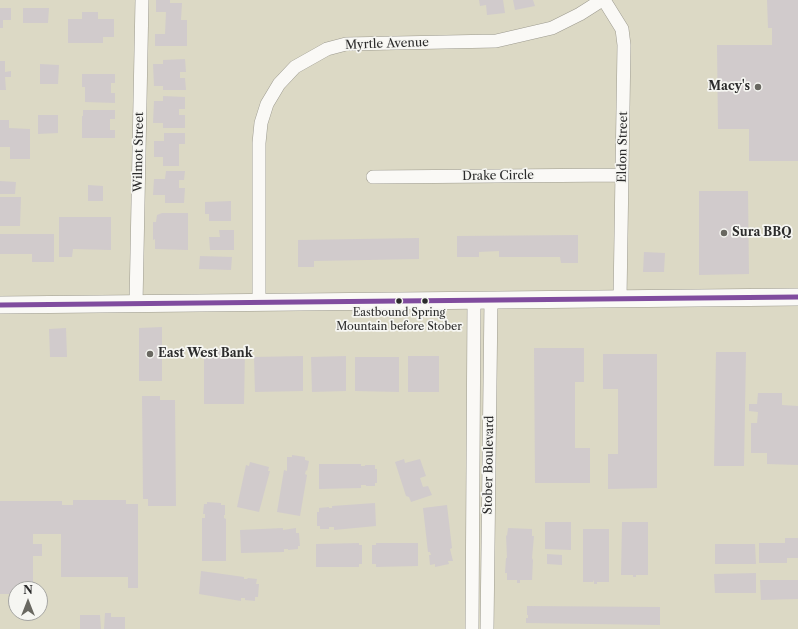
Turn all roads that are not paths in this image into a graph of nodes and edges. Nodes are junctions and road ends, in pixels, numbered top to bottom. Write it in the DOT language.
graph roads {
  1 [pos="142,0"];
  2 [pos="603,0"];
  3 [pos="622,175"];
  4 [pos="373,177"];
  5 [pos="798,297"];
  6 [pos="620,299"];
  7 [pos="474,300"];
  8 [pos="491,300"];
  9 [pos="259,303"];
  10 [pos="136,304"];
  11 [pos="0,305"];
  12 [pos="472,629"];
  13 [pos="487,629"];
  1 -- 10 [label="street, Wilmot Street"];
  2 -- 3 [label="street, Eldon Street"];
  2 -- 9 [label="street, Myrtle Avenue"];
  3 -- 4 [label="street, Drake Circle"];
  3 -- 6 [label="street, Eldon Street"];
  5 -- 6 [label="main road"];
  6 -- 8 [label="main road"];
  7 -- 8 [label="main road"];
  7 -- 9 [label="main road"];
  7 -- 12 [label="street, Stober Boulevard"];
  8 -- 13 [label="street, Stober Boulevard"];
  9 -- 10 [label="main road"];
  10 -- 11 [label="main road"];
}
